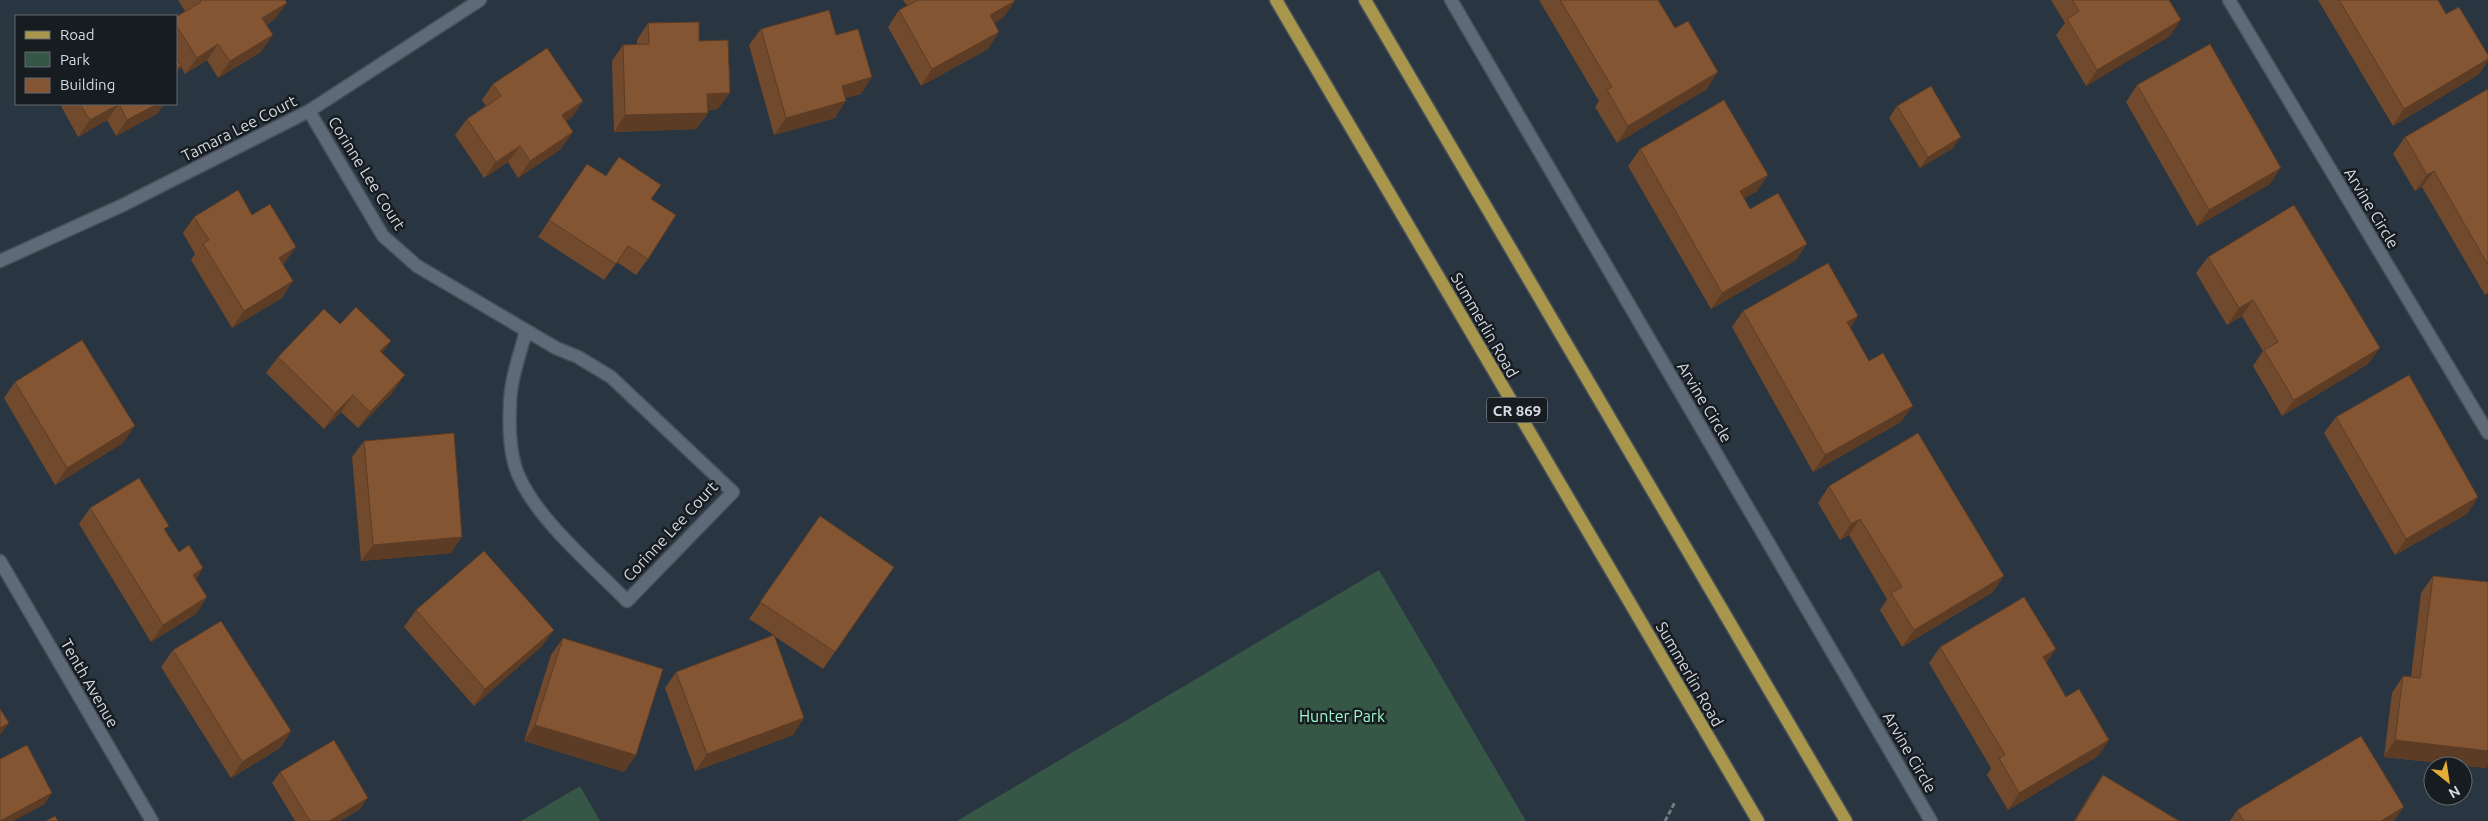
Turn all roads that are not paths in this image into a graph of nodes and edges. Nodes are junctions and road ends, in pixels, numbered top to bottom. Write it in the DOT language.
graph roads {
  1 [pos="480,0"];
  2 [pos="1276,0"];
  3 [pos="1365,0"];
  4 [pos="1451,0"];
  5 [pos="2229,0"];
  6 [pos="310,111"];
  7 [pos="0,262"];
  8 [pos="526,330"];
  9 [pos="2488,433"];
  10 [pos="0,561"];
  11 [pos="152,821"];
  12 [pos="1758,821"];
  13 [pos="1846,821"];
  14 [pos="1931,821"];
  1 -- 6 [label="street, Tamara Lee Court"];
  2 -- 12 [label="main road, Summerlin Road / CR 869"];
  3 -- 13 [label="main road"];
  4 -- 14 [label="street, Arvine Circle"];
  5 -- 9 [label="street, Arvine Circle"];
  6 -- 7 [label="street, Tamara Lee Court"];
  6 -- 8 [label="street, Corinne Lee Court"];
  8 -- 8 [label="street, Corinne Lee Court"];
  10 -- 11 [label="street, Tenth Avenue"];
}
